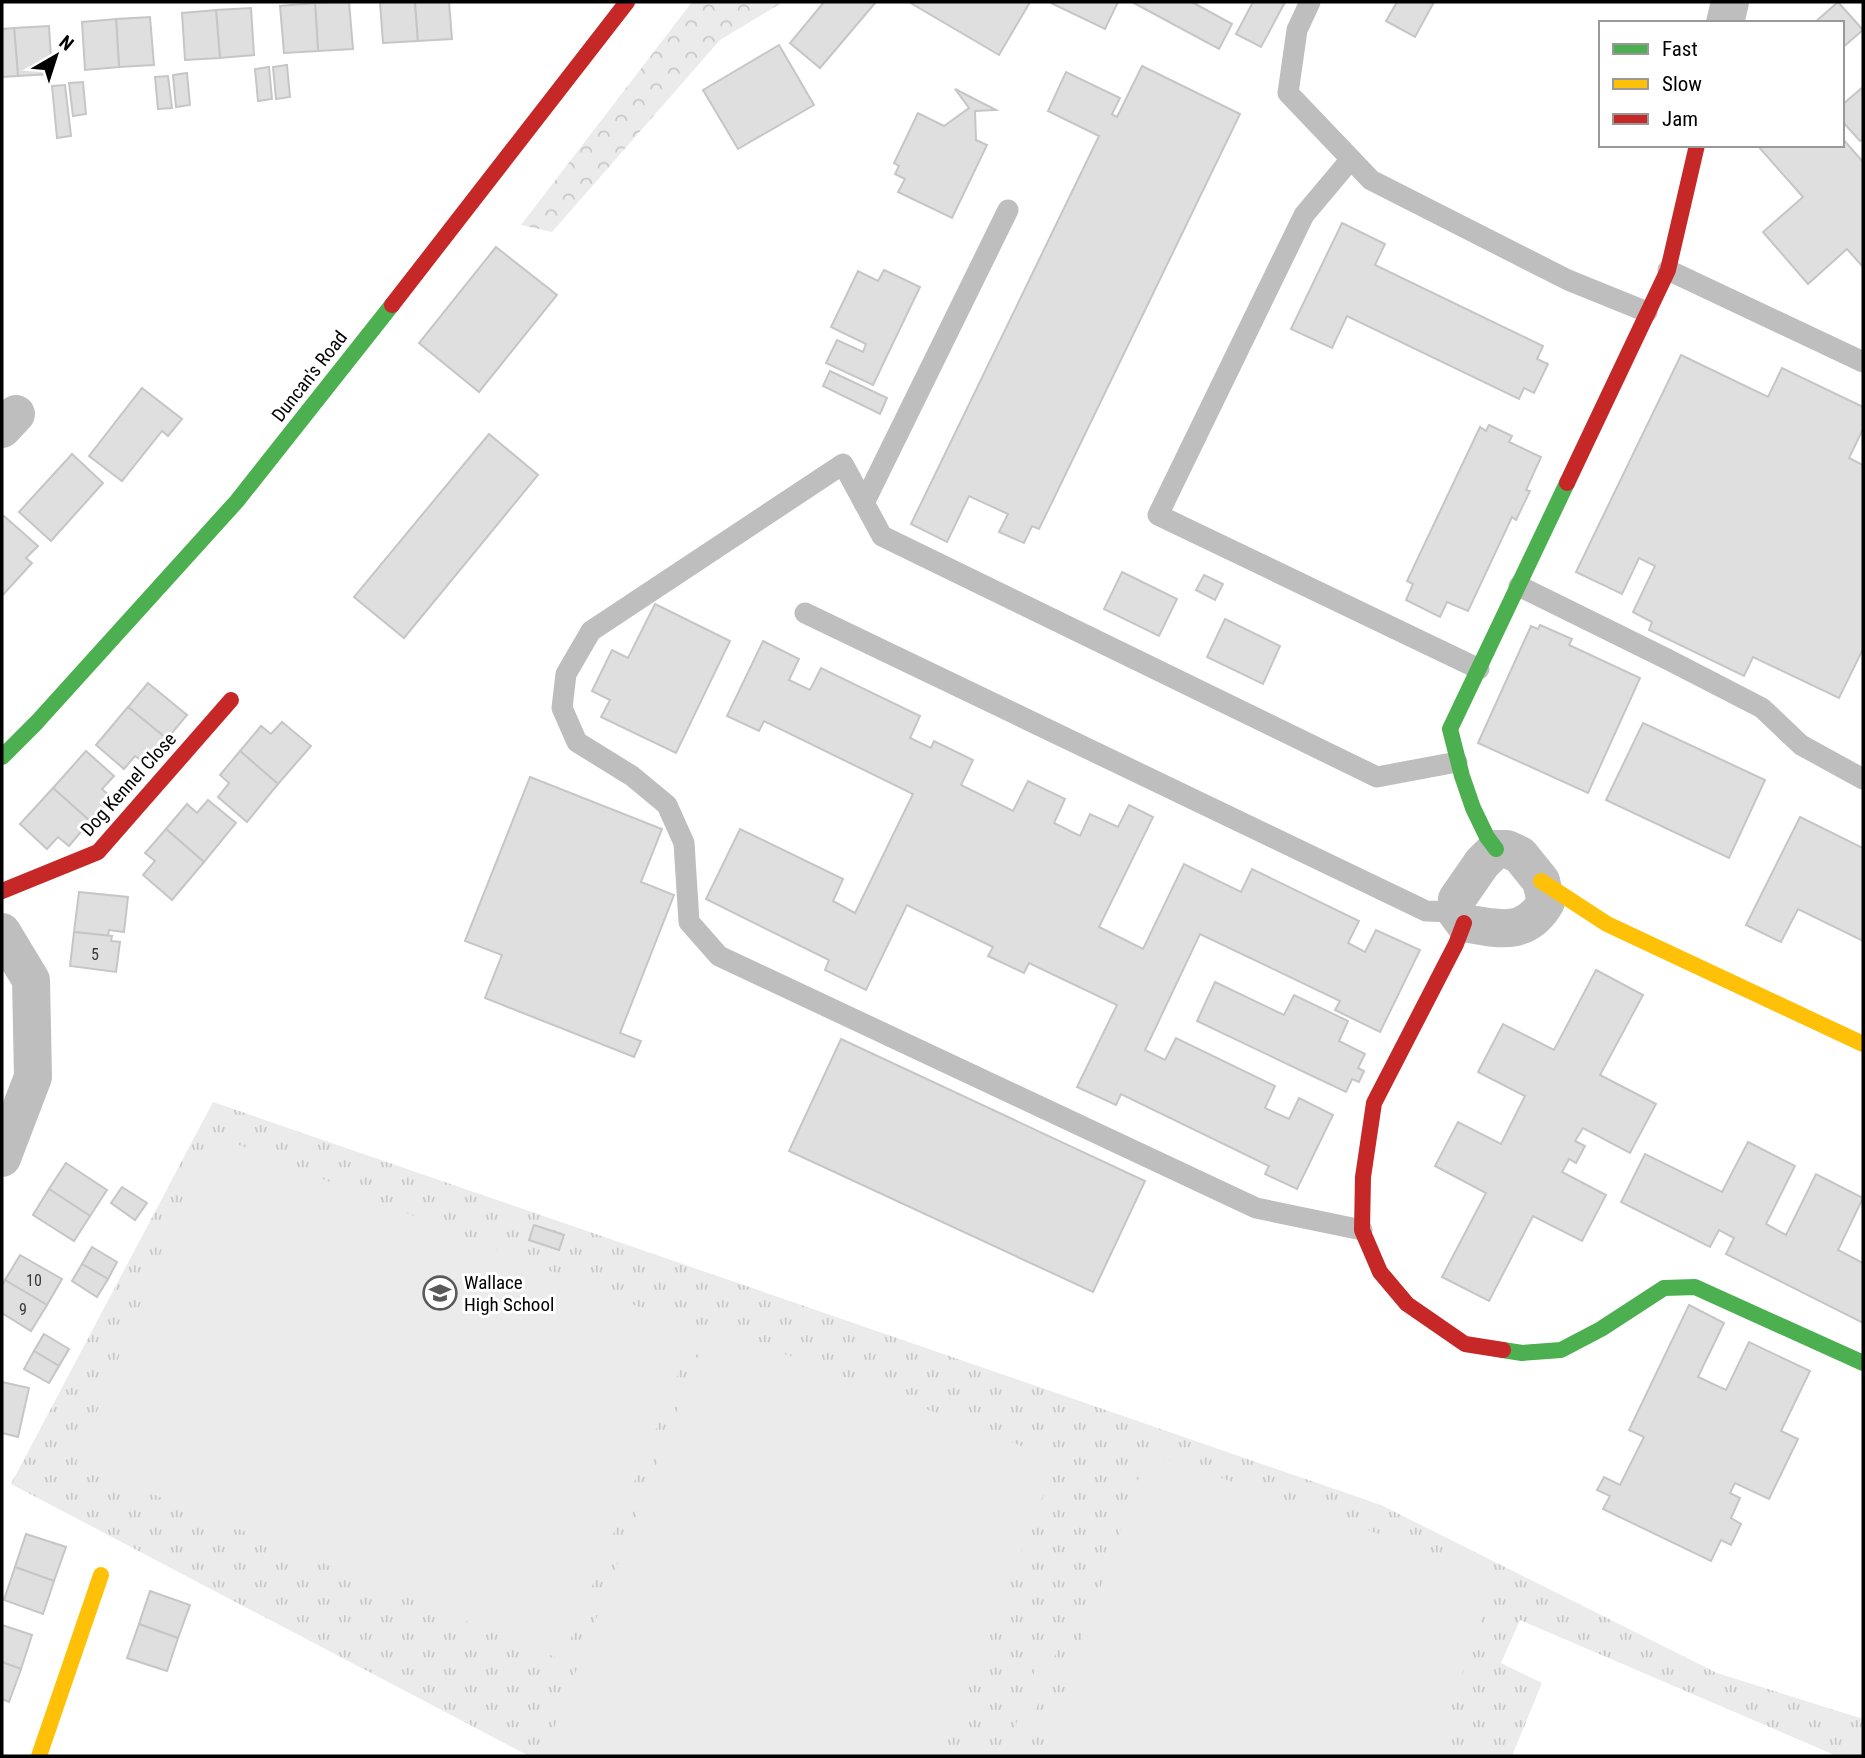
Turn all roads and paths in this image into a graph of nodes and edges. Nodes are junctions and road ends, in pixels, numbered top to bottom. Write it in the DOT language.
graph roads {
  1 [pos="627,2"];
  2 [pos="1310,2"];
  3 [pos="1730,2"];
  4 [pos="1725,21"];
  5 [pos="1697,147"];
  6 [pos="1351,159"];
  7 [pos="1009,210"];
  8 [pos="1668,270"];
  9 [pos="1647,312"];
  10 [pos="1863,362"];
  11 [pos="864,503"];
  12 [pos="1519,586"];
  13 [pos="805,613"];
  14 [pos="1479,669"];
  15 [pos="231,700"];
  16 [pos="2,758"];
  17 [pos="1457,762"];
  18 [pos="1863,779"];
  19 [pos="1496,849"];
  20 [pos="1541,881"];
  21 [pos="2,891"];
  22 [pos="1460,917"];
  23 [pos="2,932"];
  24 [pos="1863,1044"];
  25 [pos="2,1158"];
  26 [pos="1362,1230"];
  27 [pos="1863,1363"];
  28 [pos="101,1575"];
  29 [pos="39,1756"];
  1 -- 16 [label="street, Duncan's Road"];
  2 -- 6 [label="lane"];
  3 -- 4 [label="street"];
  5 -- 8 [label="street"];
  6 -- 9 [label="lane"];
  6 -- 14 [label="lane"];
  7 -- 11 [label="lane"];
  8 -- 9 [label="street"];
  8 -- 10 [label="lane"];
  9 -- 12 [label="street"];
  11 -- 17 [label="lane"];
  11 -- 26 [label="lane"];
  12 -- 14 [label="street"];
  12 -- 18 [label="lane"];
  13 -- 22 [label="lane"];
  14 -- 17 [label="street"];
  15 -- 21 [label="street, Dog Kennel Close"];
  17 -- 19 [label="street"];
  19 -- 20 [label="street"];
  19 -- 22 [label="street"];
  20 -- 22 [label="street"];
  20 -- 24 [label="street"];
  22 -- 26 [label="street"];
  23 -- 25 [label="street"];
  26 -- 27 [label="street"];
  28 -- 29 [label="street"];
}
